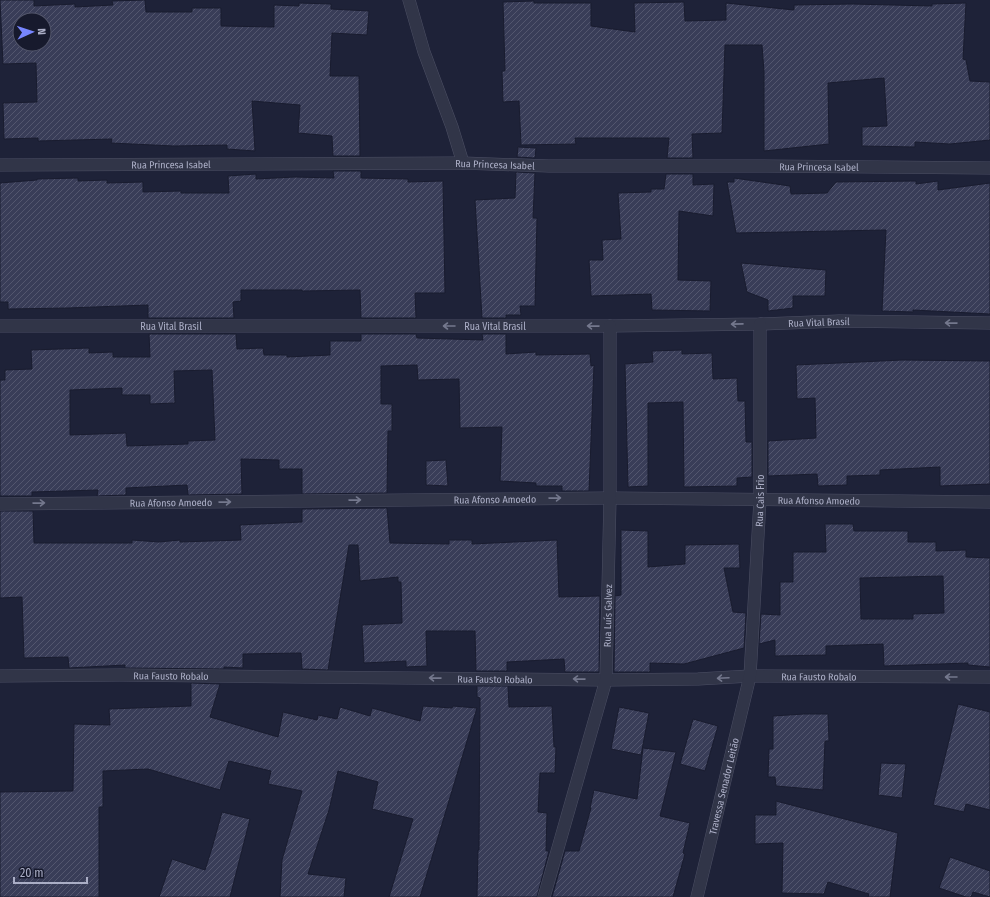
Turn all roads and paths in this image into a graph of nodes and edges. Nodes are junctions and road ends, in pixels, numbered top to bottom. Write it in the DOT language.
graph roads {
  1 [pos="409,0"];
  2 [pos="463,163"];
  3 [pos="0,165"];
  4 [pos="990,168"];
  5 [pos="990,323"];
  6 [pos="760,324"];
  7 [pos="0,326"];
  8 [pos="610,326"];
  9 [pos="610,498"];
  10 [pos="760,500"];
  11 [pos="990,502"];
  12 [pos="0,504"];
  13 [pos="0,676"];
  14 [pos="750,676"];
  15 [pos="990,677"];
  16 [pos="606,680"];
  17 [pos="544,897"];
  18 [pos="698,897"];
  1 -- 2 [label="street"];
  2 -- 3 [label="street, Rua Princesa Isabel"];
  2 -- 4 [label="street, Rua Princesa Isabel"];
  5 -- 6 [label="street, Rua Vital Brasil, one-way"];
  6 -- 8 [label="street, Rua Vital Brasil, one-way"];
  6 -- 10 [label="street, Rua Cais Frio"];
  8 -- 7 [label="street, Rua Vital Brasil, one-way"];
  8 -- 9 [label="street, Rua Luís Galvez"];
  9 -- 10 [label="street, Rua Afonso Amoedo"];
  12 -- 9 [label="street, Rua Afonso Amoedo, one-way"];
  9 -- 16 [label="street, Rua Luís Galvez"];
  10 -- 11 [label="street, Rua Afonso Amoedo"];
  10 -- 14 [label="street, Rua Cais Frio"];
  16 -- 13 [label="street, Rua Fausto Robalo, one-way"];
  15 -- 14 [label="street, Rua Fausto Robalo, one-way"];
  14 -- 16 [label="street, Rua Fausto Robalo, one-way"];
  14 -- 18 [label="street, Travessa Senador Leitão"];
  16 -- 17 [label="street, Rua Luís Galvez"];
}
